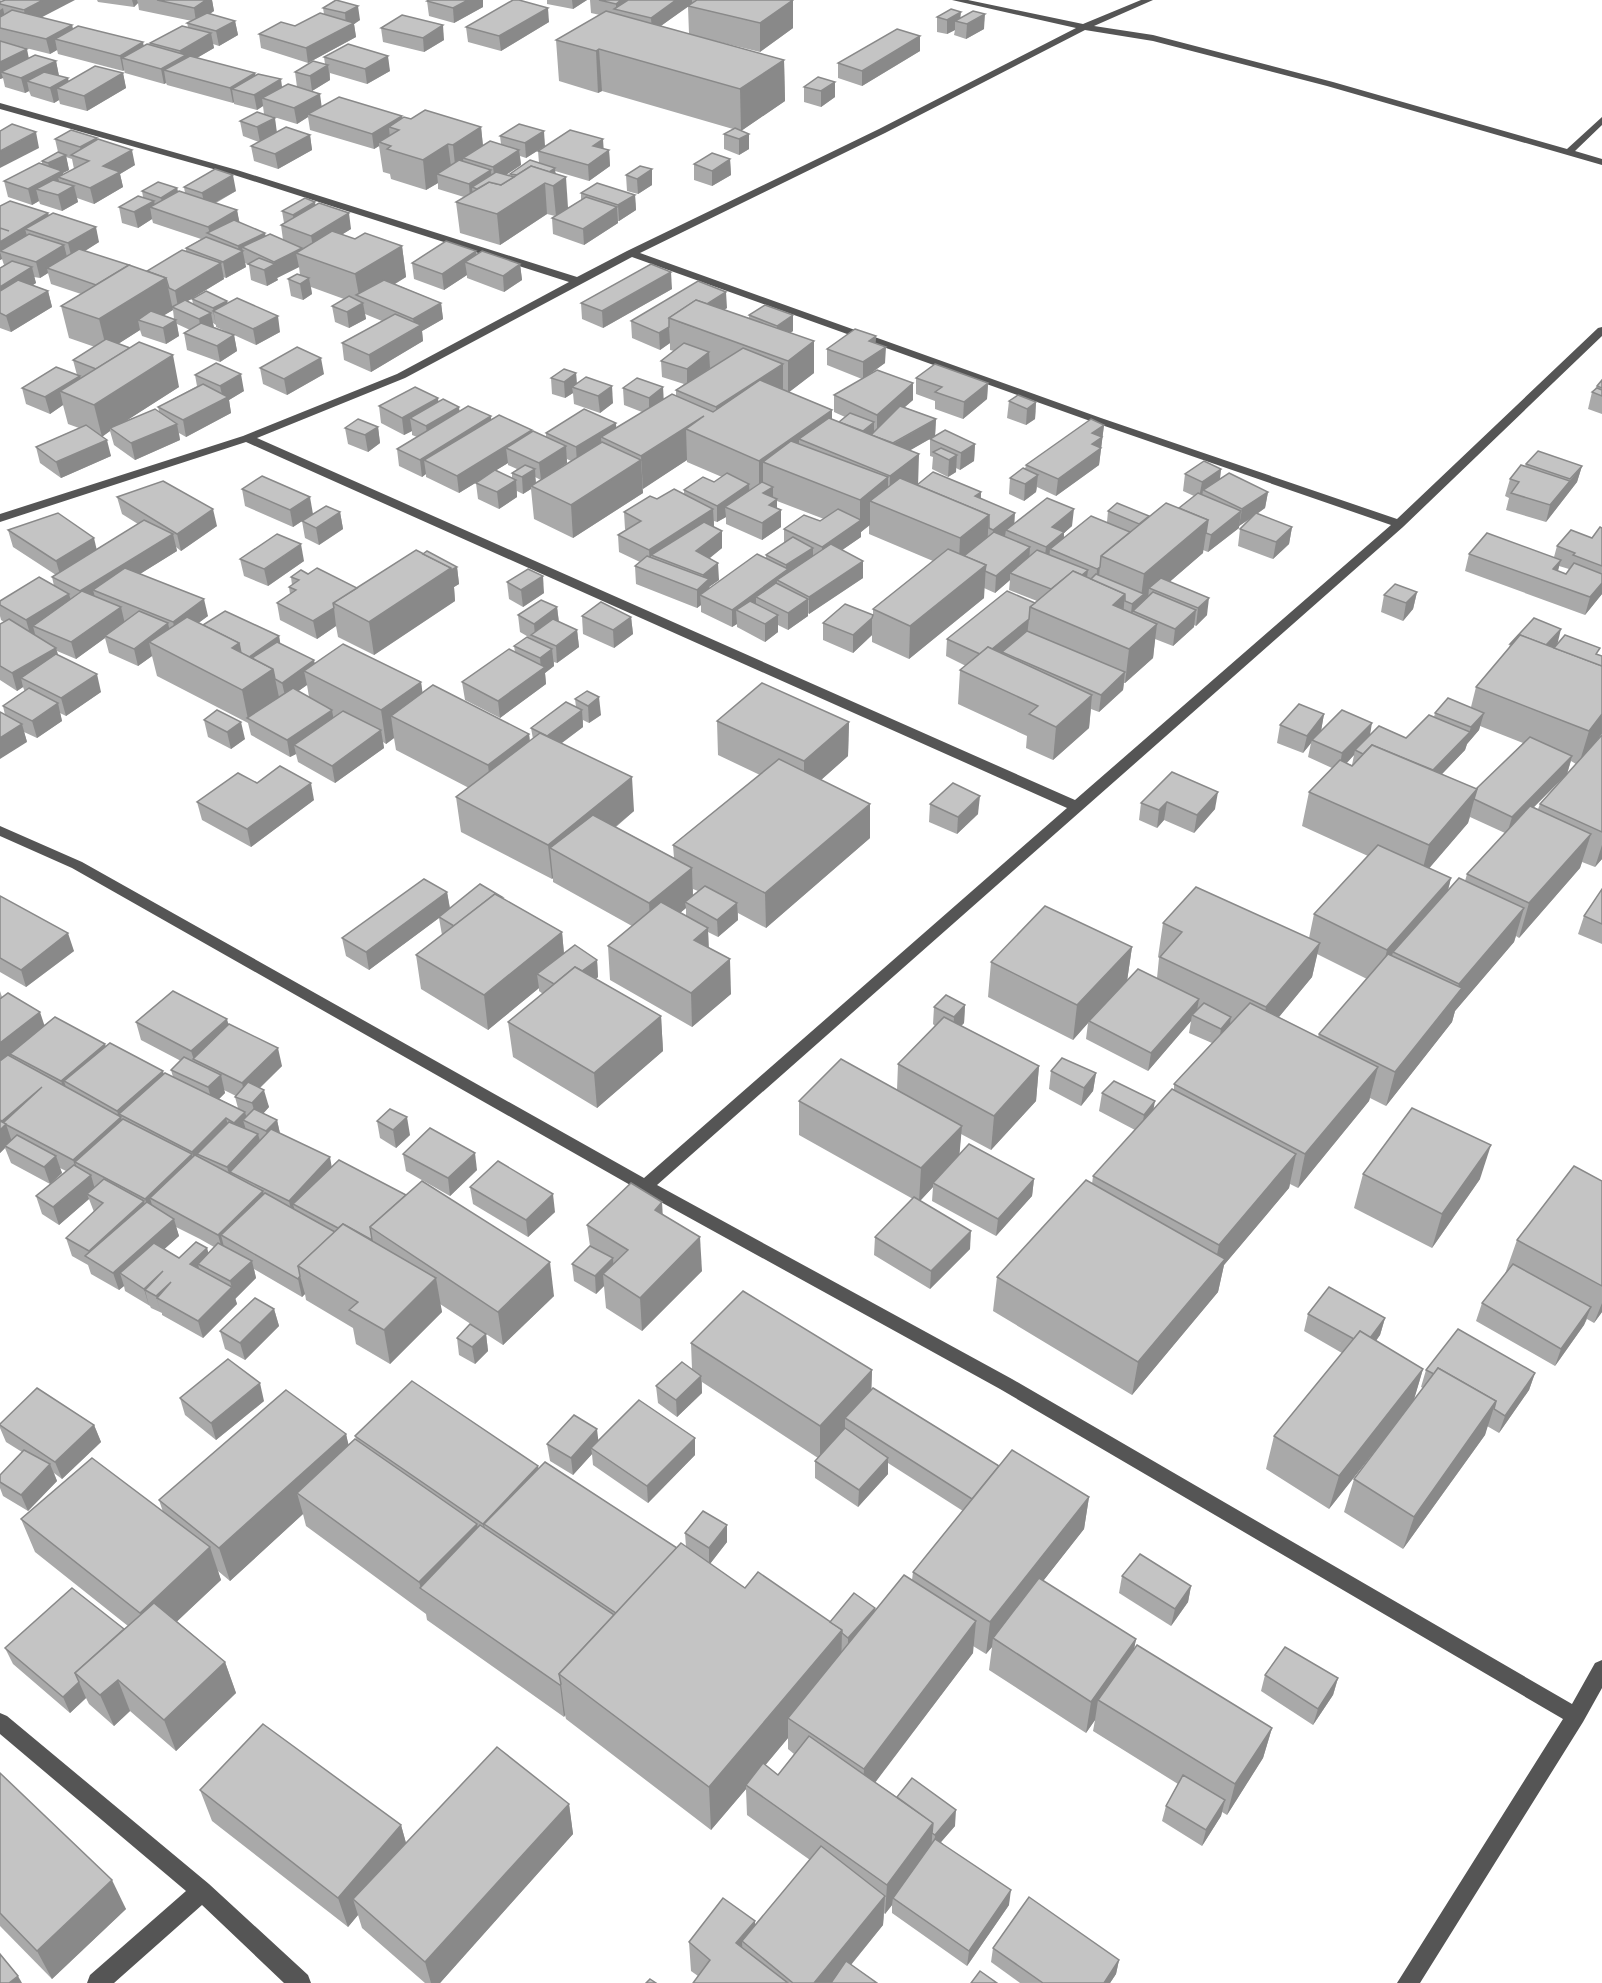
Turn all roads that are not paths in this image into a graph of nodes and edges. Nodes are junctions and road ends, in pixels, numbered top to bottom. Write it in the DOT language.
graph roads {
  1 [pos="956,0"];
  2 [pos="1149,0"];
  3 [pos="1084,27"];
  4 [pos="0,106"];
  5 [pos="1602,120"];
  6 [pos="1569,152"];
  7 [pos="1602,162"];
  8 [pos="632,253"];
  9 [pos="578,281"];
  10 [pos="1602,330"];
  11 [pos="247,438"];
  12 [pos="0,518"];
  13 [pos="1399,524"];
  14 [pos="1076,806"];
  15 [pos="0,831"];
  16 [pos="645,1186"];
  17 [pos="1602,1670"];
  18 [pos="1576,1716"];
  19 [pos="0,1722"];
  20 [pos="202,1890"];
  21 [pos="98,1983"];
  22 [pos="300,1983"];
  23 [pos="1408,1983"];
  1 -- 3 [label="street"];
  2 -- 3 [label="street"];
  3 -- 6 [label="street"];
  3 -- 8 [label="street"];
  4 -- 9 [label="street"];
  5 -- 6 [label="street"];
  6 -- 7 [label="street"];
  8 -- 9 [label="street"];
  8 -- 13 [label="street"];
  9 -- 11 [label="street"];
  10 -- 13 [label="street"];
  11 -- 12 [label="street"];
  11 -- 14 [label="street"];
  13 -- 14 [label="street"];
  14 -- 16 [label="street"];
  15 -- 16 [label="street"];
  16 -- 18 [label="street"];
  17 -- 18 [label="street"];
  18 -- 23 [label="street"];
  19 -- 20 [label="street"];
  20 -- 21 [label="street"];
  20 -- 22 [label="street"];
}
